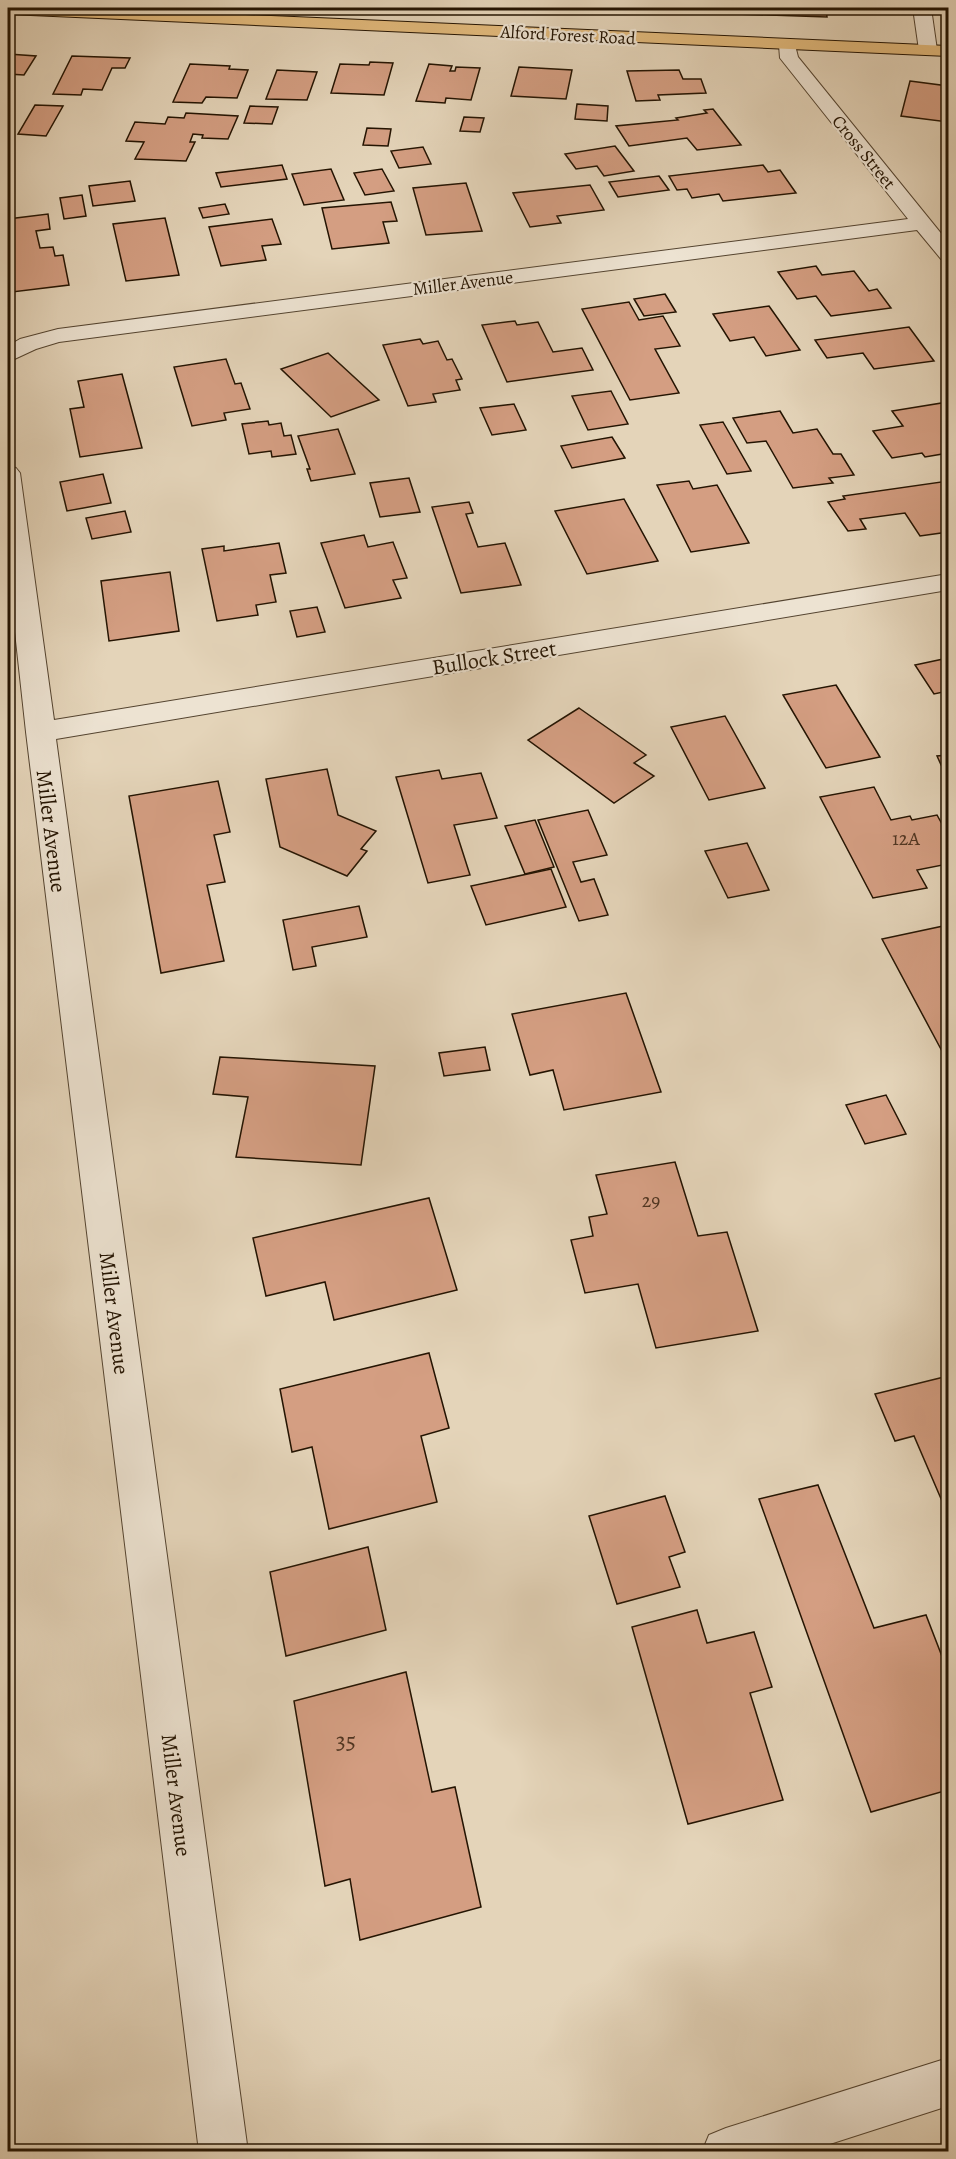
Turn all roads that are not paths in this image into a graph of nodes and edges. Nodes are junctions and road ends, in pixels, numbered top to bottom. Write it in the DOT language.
graph roads {
  1 [pos="922,8"];
  2 [pos="8,9"];
  3 [pos="788,45"];
  4 [pos="928,50"];
  5 [pos="948,51"];
  6 [pos="921,223"];
  7 [pos="948,255"];
  8 [pos="8,356"];
  9 [pos="8,473"];
  10 [pos="948,582"];
  11 [pos="40,732"];
  12 [pos="948,2082"];
  13 [pos="224,2151"];
  14 [pos="726,2151"];
  1 -- 4 [label="street"];
  2 -- 3 [label="main road, Alford Forest Road"];
  3 -- 4 [label="main road, Alford Forest Road"];
  3 -- 6 [label="street, Cross Street"];
  4 -- 5 [label="main road, Alford Forest Road"];
  6 -- 7 [label="street, Cross Street"];
  6 -- 8 [label="street, Miller Avenue"];
  9 -- 11 [label="street, Miller Avenue"];
  10 -- 11 [label="street, Bullock Street"];
  11 -- 13 [label="street, Miller Avenue"];
  12 -- 14 [label="street"];
}
